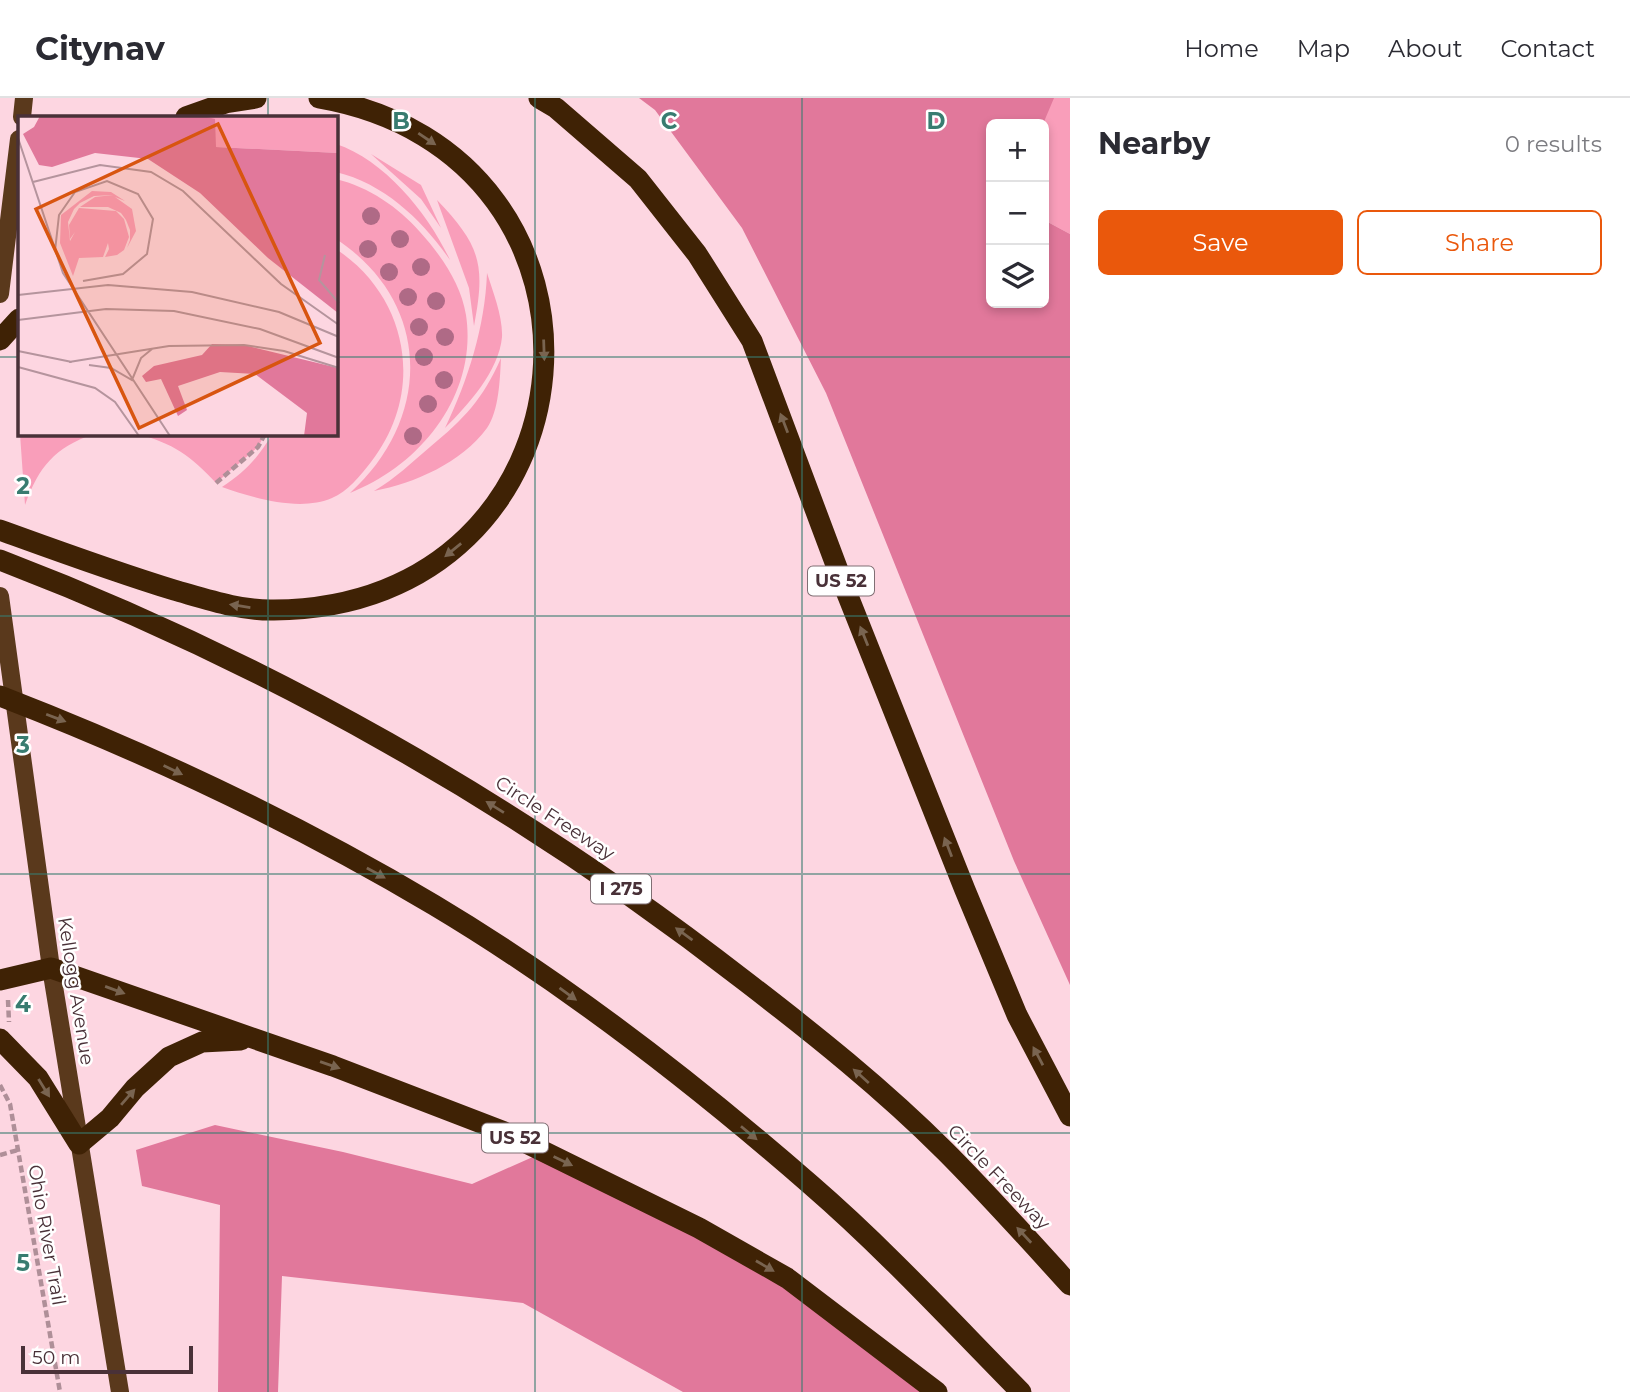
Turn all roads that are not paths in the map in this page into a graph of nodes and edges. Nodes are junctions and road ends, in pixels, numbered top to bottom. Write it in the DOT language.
graph roads {
  1 [pos="24,98"];
  2 [pos="256,98"];
  3 [pos="319,98"];
  4 [pos="539,98"];
  5 [pos="22,116"];
  6 [pos="189,116"];
  7 [pos="18,147"];
  8 [pos="0,294"];
  9 [pos="18,320"];
  10 [pos="0,340"];
  11 [pos="0,530"];
  12 [pos="0,559"];
  13 [pos="0,596"];
  14 [pos="0,696"];
  15 [pos="51,968"];
  16 [pos="4,988"];
  17 [pos="0,1039"];
  18 [pos="250,1039"];
  19 [pos="1070,1116"];
  20 [pos="79,1144"];
  21 [pos="1070,1285"];
  22 [pos="120,1392"];
  23 [pos="937,1392"];
  24 [pos="1021,1392"];
  1 -- 5 [label="main road"];
  2 -- 6 [label="highway"];
  3 -- 11 [label="highway, one-way"];
  19 -- 4 [label="highway, US 52, one-way"];
  7 -- 8 [label="main road"];
  9 -- 10 [label="highway"];
  21 -- 12 [label="highway, Circle Freeway / I 275, one-way"];
  13 -- 15 [label="main road, Kellogg Avenue"];
  14 -- 24 [label="highway, one-way"];
  15 -- 16 [label="highway"];
  15 -- 18 [label="highway, US 52, one-way"];
  15 -- 20 [label="main road, Kellogg Avenue"];
  17 -- 20 [label="highway, one-way"];
  20 -- 18 [label="highway, one-way"];
  18 -- 23 [label="highway, US 52, one-way"];
  20 -- 22 [label="main road, Kellogg Avenue"];
}
